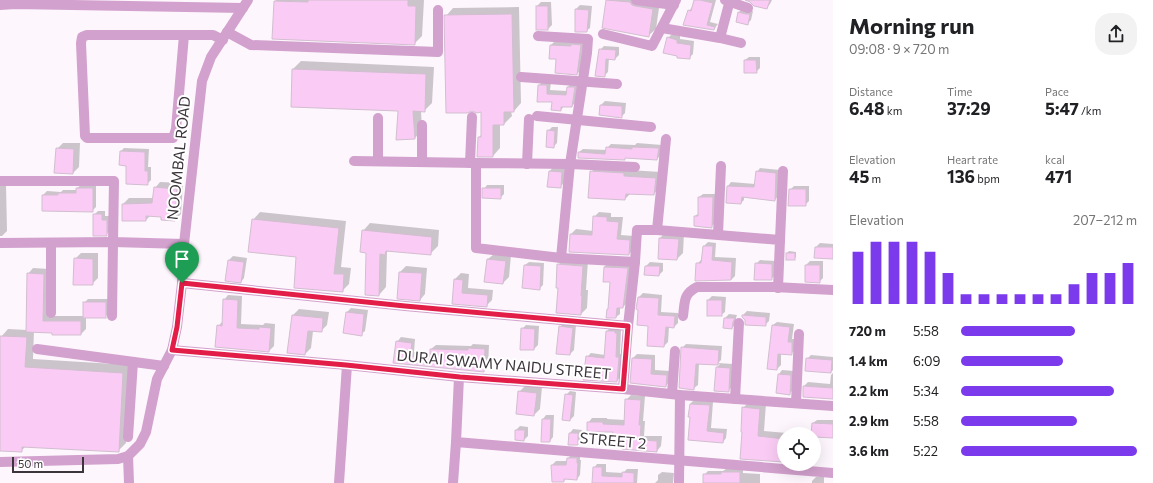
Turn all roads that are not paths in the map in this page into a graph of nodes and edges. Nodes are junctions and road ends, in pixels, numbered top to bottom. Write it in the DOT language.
graph roads {
  1 [pos="636,0"];
  2 [pos="728,0"];
  3 [pos="675,2"];
  4 [pos="246,4"];
  5 [pos="0,5"];
  6 [pos="748,8"];
  7 [pos="438,10"];
  8 [pos="662,28"];
  9 [pos="603,34"];
  10 [pos="184,35"];
  11 [pos="225,36"];
  12 [pos="538,36"];
  13 [pos="720,38"];
  14 [pos="741,43"];
  15 [pos="521,77"];
  16 [pos="583,82"];
  17 [pos="617,84"];
  18 [pos="472,117"];
  19 [pos="378,118"];
  20 [pos="577,120"];
  21 [pos="422,126"];
  22 [pos="651,127"];
  23 [pos="666,140"];
  24 [pos="354,161"];
  25 [pos="378,162"];
  26 [pos="422,162"];
  27 [pos="473,163"];
  28 [pos="527,164"];
  29 [pos="570,164"];
  30 [pos="721,166"];
  31 [pos="635,168"];
  32 [pos="783,172"];
  33 [pos="0,182"];
  34 [pos="656,230"];
  35 [pos="718,234"];
  36 [pos="780,240"];
  37 [pos="113,242"];
  38 [pos="0,243"];
  39 [pos="51,243"];
  40 [pos="184,244"];
  41 [pos="562,258"];
  42 [pos="635,262"];
  43 [pos="182,283"];
  44 [pos="778,288"];
  45 [pos="833,290"];
  46 [pos="51,313"];
  47 [pos="112,316"];
  48 [pos="683,316"];
  49 [pos="739,323"];
  50 [pos="628,326"];
  51 [pos="799,334"];
  52 [pos="37,349"];
  53 [pos="172,350"];
  54 [pos="675,351"];
  55 [pos="133,362"];
  56 [pos="346,365"];
  57 [pos="164,366"];
  58 [pos="460,377"];
  59 [pos="623,389"];
  60 [pos="676,395"];
  61 [pos="735,399"];
  62 [pos="796,404"];
  63 [pos="833,406"];
  64 [pos="128,437"];
  65 [pos="456,442"];
  66 [pos="128,456"];
  67 [pos="679,460"];
  68 [pos="0,462"];
  69 [pos="833,473"];
  70 [pos="129,483"];
  71 [pos="339,483"];
  72 [pos="453,483"];
  73 [pos="679,483"];
  1 -- 3 [label="street"];
  2 -- 6 [label="street"];
  2 -- 13 [label="street"];
  3 -- 8 [label="street"];
  4 -- 5 [label="street"];
  4 -- 11 [label="street, NOOMBAL ROAD"];
  7 -- 11 [label="street"];
  8 -- 9 [label="street"];
  8 -- 13 [label="street"];
  10 -- 10 [label="street"];
  10 -- 11 [label="street"];
  11 -- 40 [label="street, NOOMBAL ROAD"];
  12 -- 16 [label="street"];
  13 -- 14 [label="street"];
  15 -- 16 [label="street"];
  16 -- 17 [label="street"];
  16 -- 20 [label="street"];
  18 -- 27 [label="street"];
  19 -- 25 [label="street"];
  20 -- 22 [label="street"];
  20 -- 28 [label="street"];
  20 -- 29 [label="street"];
  21 -- 26 [label="street"];
  23 -- 34 [label="street"];
  24 -- 25 [label="street"];
  25 -- 26 [label="street"];
  26 -- 27 [label="street"];
  27 -- 28 [label="street"];
  27 -- 41 [label="street"];
  28 -- 29 [label="street"];
  29 -- 31 [label="street"];
  29 -- 41 [label="street"];
  30 -- 35 [label="street"];
  32 -- 36 [label="street"];
  33 -- 37 [label="street"];
  34 -- 35 [label="street"];
  34 -- 42 [label="street"];
  35 -- 36 [label="street"];
  36 -- 44 [label="street"];
  37 -- 39 [label="street"];
  37 -- 40 [label="street"];
  37 -- 47 [label="street"];
  38 -- 39 [label="street"];
  39 -- 46 [label="street"];
  40 -- 43 [label="street, NOOMBAL ROAD"];
  41 -- 42 [label="street"];
  42 -- 50 [label="street"];
  43 -- 50 [label="street"];
  43 -- 53 [label="street, NOOMBAL ROAD"];
  44 -- 45 [label="street"];
  44 -- 48 [label="street"];
  49 -- 61 [label="street"];
  50 -- 59 [label="street"];
  51 -- 62 [label="street"];
  52 -- 55 [label="street"];
  53 -- 56 [label="street, DURAI SWAMY NAIDU STREET"];
  53 -- 57 [label="street, NOOMBAL ROAD"];
  54 -- 60 [label="street"];
  55 -- 57 [label="street"];
  55 -- 64 [label="street"];
  56 -- 58 [label="street, DURAI SWAMY NAIDU STREET"];
  56 -- 71 [label="street"];
  57 -- 66 [label="street, NOOMBAL ROAD"];
  58 -- 59 [label="street, DURAI SWAMY NAIDU STREET"];
  58 -- 65 [label="street"];
  59 -- 60 [label="street, DURAI SWAMY NAIDU STREET"];
  60 -- 61 [label="street, DURAI SWAMY NAIDU STREET"];
  60 -- 67 [label="street"];
  61 -- 62 [label="street, DURAI SWAMY NAIDU STREET"];
  62 -- 63 [label="street, DURAI SWAMY NAIDU STREET"];
  65 -- 67 [label="street, STREET 2"];
  65 -- 72 [label="street"];
  66 -- 68 [label="street"];
  66 -- 70 [label="street"];
  67 -- 69 [label="street, STREET 2"];
  67 -- 73 [label="street"];
}
